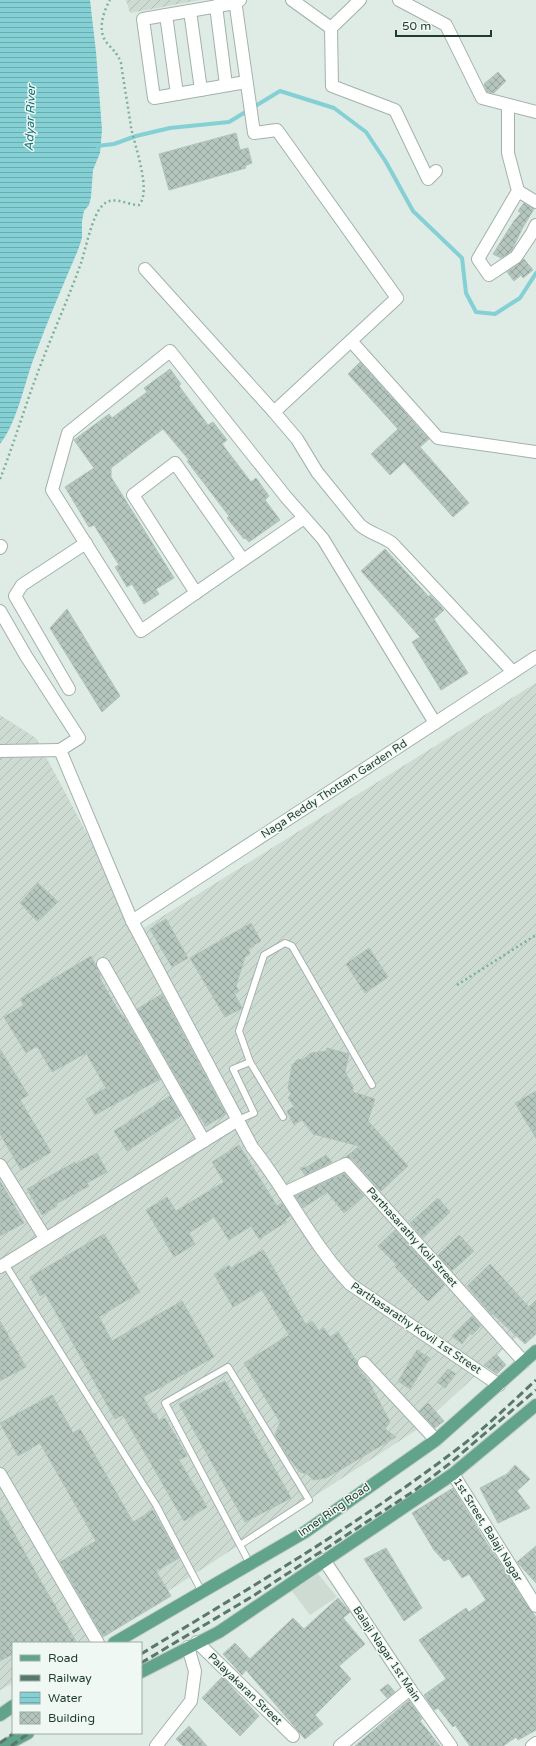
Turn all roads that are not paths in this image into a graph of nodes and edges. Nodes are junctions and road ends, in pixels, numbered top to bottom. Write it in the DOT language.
graph roads {
  1 [pos="292,0"];
  2 [pos="399,0"];
  3 [pos="236,1"];
  4 [pos="352,2"];
  5 [pos="216,6"];
  6 [pos="190,11"];
  7 [pos="166,16"];
  8 [pos="331,28"];
  9 [pos="246,82"];
  10 [pos="226,85"];
  11 [pos="201,90"];
  12 [pos="177,94"];
  13 [pos="508,105"];
  14 [pos="536,112"];
  15 [pos="436,171"];
  16 [pos="518,191"];
  17 [pos="536,202"];
  18 [pos="536,224"];
  19 [pos="145,268"];
  20 [pos="351,340"];
  21 [pos="274,412"];
  22 [pos="536,452"];
  23 [pos="304,518"];
  24 [pos="86,543"];
  25 [pos="242,560"];
  26 [pos="196,593"];
  27 [pos="0,611"];
  28 [pos="536,657"];
  29 [pos="513,672"];
  30 [pos="68,689"];
  31 [pos="435,723"];
  32 [pos="60,750"];
  33 [pos="0,751"];
  34 [pos="132,921"];
  35 [pos="102,964"];
  36 [pos="250,1062"];
  37 [pos="372,1085"];
  38 [pos="283,1117"];
  39 [pos="238,1120"];
  40 [pos="204,1141"];
  41 [pos="0,1165"];
  42 [pos="284,1193"];
  43 [pos="45,1238"];
  44 [pos="3,1266"];
  45 [pos="536,1351"];
  46 [pos="524,1362"];
  47 [pos="364,1363"];
  48 [pos="499,1385"];
  49 [pos="536,1405"];
  50 [pos="436,1440"];
  51 [pos="453,1474"];
  52 [pos="1,1479"];
  53 [pos="240,1545"];
  54 [pos="324,1560"];
  55 [pos="250,1564"];
  56 [pos="202,1592"];
  57 [pos="536,1606"];
  58 [pos="97,1642"];
  59 [pos="116,1642"];
  60 [pos="192,1645"];
  61 [pos="142,1671"];
  62 [pos="410,1689"];
  63 [pos="12,1707"];
  64 [pos="0,1715"];
  65 [pos="293,1736"];
  66 [pos="23,1738"];
  67 [pos="536,1743"];
  68 [pos="4,1746"];
  69 [pos="156,1746"];
  70 [pos="340,1746"];
  71 [pos="451,1746"];
  72 [pos="532,1746"];
  1 -- 8 [label="street"];
  2 -- 13 [label="street"];
  3 -- 5 [label="street"];
  3 -- 9 [label="street"];
  4 -- 8 [label="street"];
  5 -- 6 [label="street"];
  5 -- 10 [label="street"];
  6 -- 7 [label="street"];
  6 -- 11 [label="street"];
  7 -- 12 [label="street"];
  7 -- 12 [label="street"];
  8 -- 15 [label="street"];
  9 -- 10 [label="street"];
  9 -- 20 [label="street"];
  10 -- 11 [label="street"];
  11 -- 12 [label="street"];
  13 -- 14 [label="street"];
  13 -- 16 [label="street"];
  16 -- 17 [label="street"];
  16 -- 18 [label="street"];
  19 -- 21 [label="street"];
  20 -- 21 [label="street"];
  20 -- 22 [label="street"];
  21 -- 29 [label="street"];
  23 -- 24 [label="street"];
  23 -- 25 [label="street"];
  23 -- 31 [label="street"];
  24 -- 26 [label="street"];
  24 -- 30 [label="street"];
  25 -- 26 [label="street"];
  25 -- 26 [label="street"];
  27 -- 32 [label="street"];
  28 -- 29 [label="street, Naga Reddy Thottam Garden Rd"];
  29 -- 31 [label="street, Naga Reddy Thottam Garden Rd"];
  31 -- 34 [label="street, Naga Reddy Thottam Garden Rd"];
  32 -- 33 [label="street"];
  32 -- 34 [label="street, Parthasarathy Kovil 1st Street"];
  34 -- 39 [label="street, Parthasarathy Kovil 1st Street"];
  35 -- 40 [label="street"];
  36 -- 37 [label="lane"];
  36 -- 38 [label="lane"];
  36 -- 39 [label="lane"];
  39 -- 40 [label="street"];
  39 -- 42 [label="street, Parthasarathy Kovil 1st Street"];
  40 -- 43 [label="street"];
  41 -- 43 [label="street"];
  42 -- 46 [label="street, Parthasarathy Koil Street"];
  42 -- 48 [label="street, Parthasarathy Kovil 1st Street"];
  43 -- 44 [label="street"];
  44 -- 56 [label="lane"];
  45 -- 46 [label="main road, Inner Ring Road"];
  46 -- 48 [label="main road, Inner Ring Road"];
  47 -- 50 [label="street"];
  48 -- 50 [label="main road, Inner Ring Road"];
  49 -- 51 [label="main road"];
  50 -- 55 [label="main road, Inner Ring Road"];
  51 -- 54 [label="main road"];
  51 -- 57 [label="street, 1st Street, Balaji Nagar"];
  52 -- 58 [label="street"];
  53 -- 53 [label="lane"];
  53 -- 55 [label="lane"];
  54 -- 60 [label="main road"];
  54 -- 62 [label="street, Balaji Nagar 1st Main"];
  55 -- 56 [label="main road, Inner Ring Road"];
  56 -- 59 [label="main road, Inner Ring Road"];
  60 -- 61 [label="main road"];
  60 -- 65 [label="street, Palayakaran Street"];
  60 -- 69 [label="street"];
  62 -- 70 [label="street"];
  62 -- 71 [label="street, Balaji Nagar 1st Main"];
  63 -- 64 [label="main road"];
  66 -- 68 [label="main road"];
  67 -- 72 [label="street"];
}
